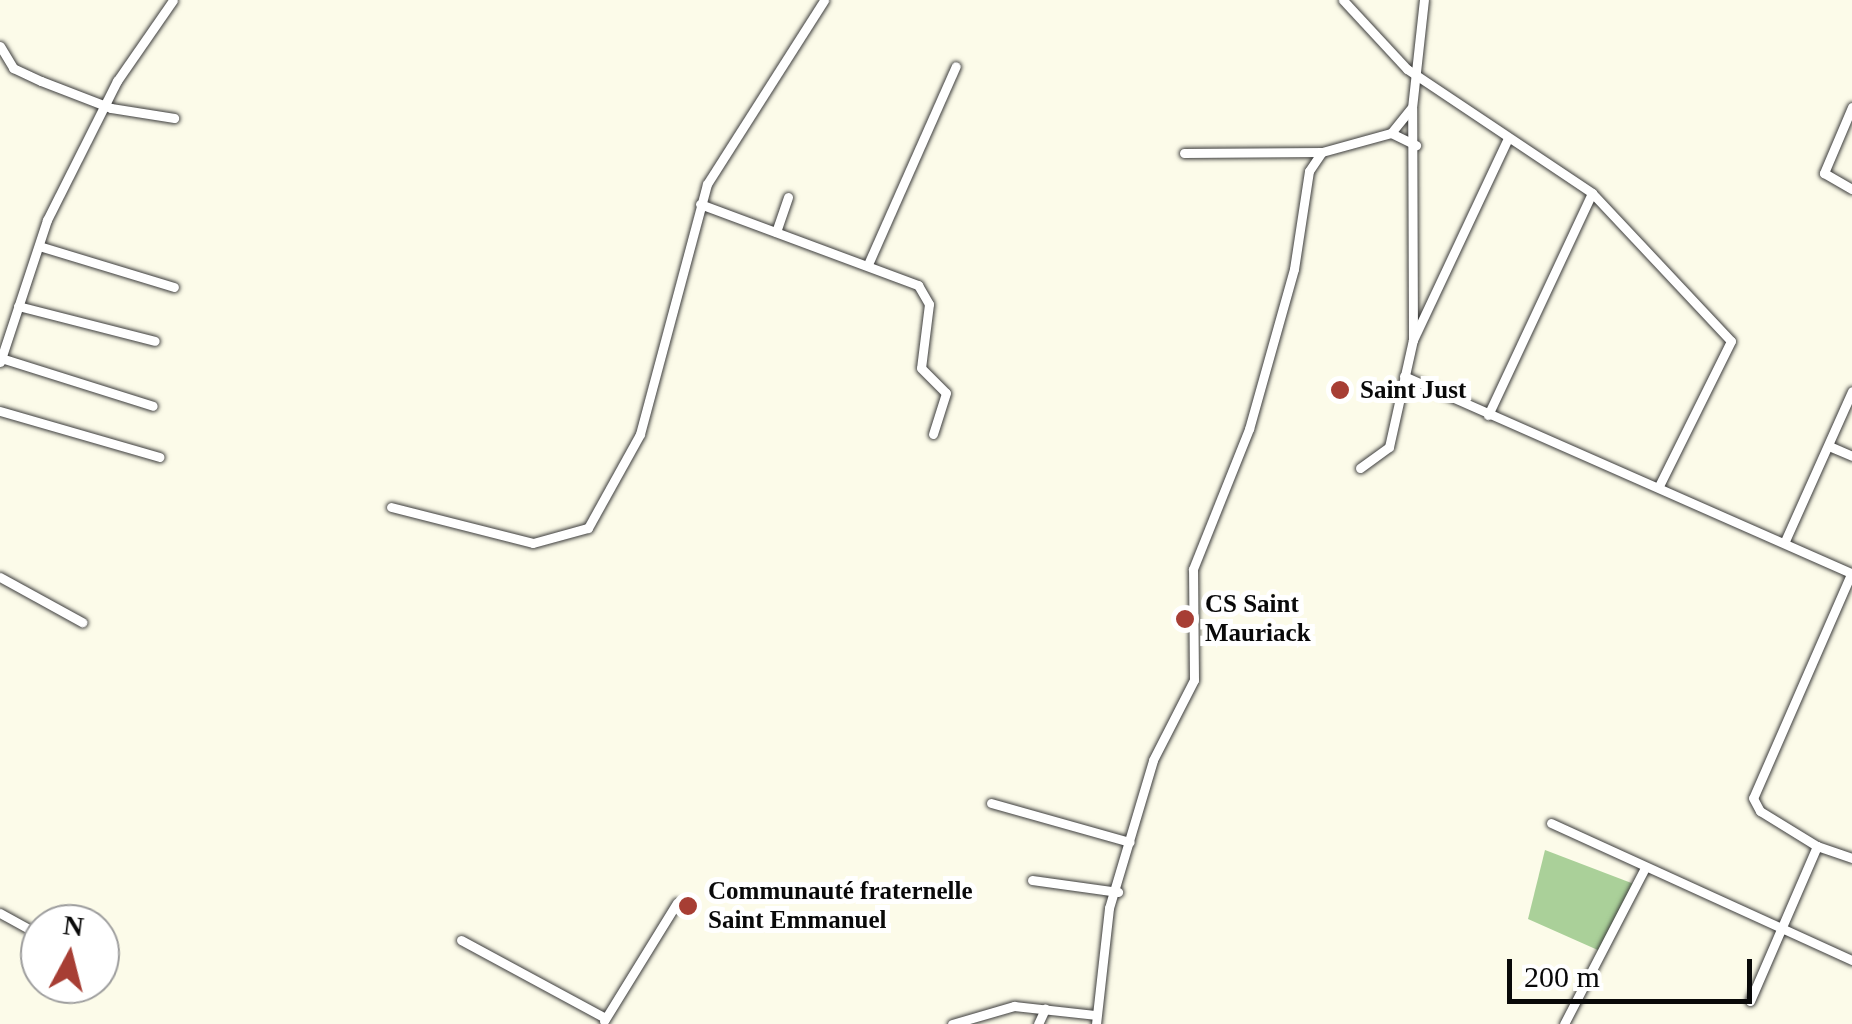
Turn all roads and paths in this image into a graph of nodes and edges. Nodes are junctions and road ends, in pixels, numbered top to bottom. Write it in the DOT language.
graph roads {
  1 [pos="173,0"];
  2 [pos="824,0"];
  3 [pos="1343,0"];
  4 [pos="1424,0"];
  5 [pos="0,46"];
  6 [pos="956,66"];
  7 [pos="1417,75"];
  8 [pos="1852,107"];
  9 [pos="110,108"];
  10 [pos="1412,108"];
  11 [pos="174,118"];
  12 [pos="1391,134"];
  13 [pos="1507,140"];
  14 [pos="1416,144"];
  15 [pos="1322,152"];
  16 [pos="1184,153"];
  17 [pos="1852,190"];
  18 [pos="1592,193"];
  19 [pos="788,197"];
  20 [pos="700,204"];
  21 [pos="776,232"];
  22 [pos="39,246"];
  23 [pos="869,262"];
  24 [pos="174,286"];
  25 [pos="18,306"];
  26 [pos="1413,340"];
  27 [pos="156,341"];
  28 [pos="1,360"];
  29 [pos="1404,376"];
  30 [pos="1852,391"];
  31 [pos="154,406"];
  32 [pos="0,411"];
  33 [pos="1488,415"];
  34 [pos="933,434"];
  35 [pos="1828,446"];
  36 [pos="1852,456"];
  37 [pos="159,457"];
  38 [pos="1360,468"];
  39 [pos="1659,486"];
  40 [pos="391,507"];
  41 [pos="1785,542"];
  42 [pos="1852,574"];
  43 [pos="0,577"];
  44 [pos="82,622"];
  45 [pos="991,803"];
  46 [pos="1551,824"];
  47 [pos="1130,842"];
  48 [pos="1817,846"];
  49 [pos="1852,858"];
  50 [pos="1646,868"];
  51 [pos="1032,880"];
  52 [pos="1118,892"];
  53 [pos="677,903"];
  54 [pos="1781,924"];
  55 [pos="461,940"];
  56 [pos="1852,960"];
  57 [pos="1750,1001"];
  58 [pos="1045,1009"];
  59 [pos="1095,1019"];
  60 [pos="604,1021"];
  61 [pos="952,1024"];
  62 [pos="1038,1024"];
  63 [pos="1564,1024"];
  1 -- 9 [label="street"];
  2 -- 20 [label="street"];
  3 -- 7 [label="street"];
  4 -- 7 [label="street"];
  5 -- 9 [label="street"];
  6 -- 23 [label="street"];
  7 -- 10 [label="street"];
  7 -- 13 [label="street"];
  8 -- 17 [label="street"];
  9 -- 11 [label="street"];
  9 -- 22 [label="street"];
  10 -- 12 [label="street"];
  10 -- 14 [label="street"];
  12 -- 14 [label="street"];
  12 -- 15 [label="street"];
  13 -- 18 [label="street"];
  13 -- 26 [label="street"];
  14 -- 26 [label="street"];
  15 -- 16 [label="street"];
  15 -- 47 [label="street"];
  18 -- 33 [label="street"];
  18 -- 39 [label="street"];
  19 -- 21 [label="street"];
  20 -- 21 [label="street"];
  20 -- 40 [label="street"];
  21 -- 23 [label="street"];
  22 -- 24 [label="street"];
  22 -- 25 [label="street"];
  23 -- 34 [label="street"];
  25 -- 27 [label="street"];
  25 -- 28 [label="street"];
  26 -- 29 [label="street"];
  28 -- 31 [label="street"];
  29 -- 33 [label="street"];
  29 -- 38 [label="street"];
  30 -- 35 [label="street"];
  32 -- 37 [label="street"];
  33 -- 39 [label="street"];
  35 -- 36 [label="street"];
  35 -- 41 [label="street"];
  39 -- 41 [label="street"];
  41 -- 42 [label="street"];
  42 -- 48 [label="street"];
  43 -- 44 [label="street"];
  45 -- 47 [label="street"];
  46 -- 50 [label="street"];
  47 -- 52 [label="street"];
  48 -- 49 [label="street"];
  48 -- 54 [label="street"];
  50 -- 54 [label="street"];
  50 -- 63 [label="street"];
  51 -- 52 [label="street"];
  52 -- 59 [label="street"];
  53 -- 60 [label="street"];
  54 -- 56 [label="street"];
  54 -- 57 [label="street"];
  55 -- 60 [label="street"];
  58 -- 59 [label="street"];
  58 -- 61 [label="street"];
  58 -- 62 [label="street"];
}
